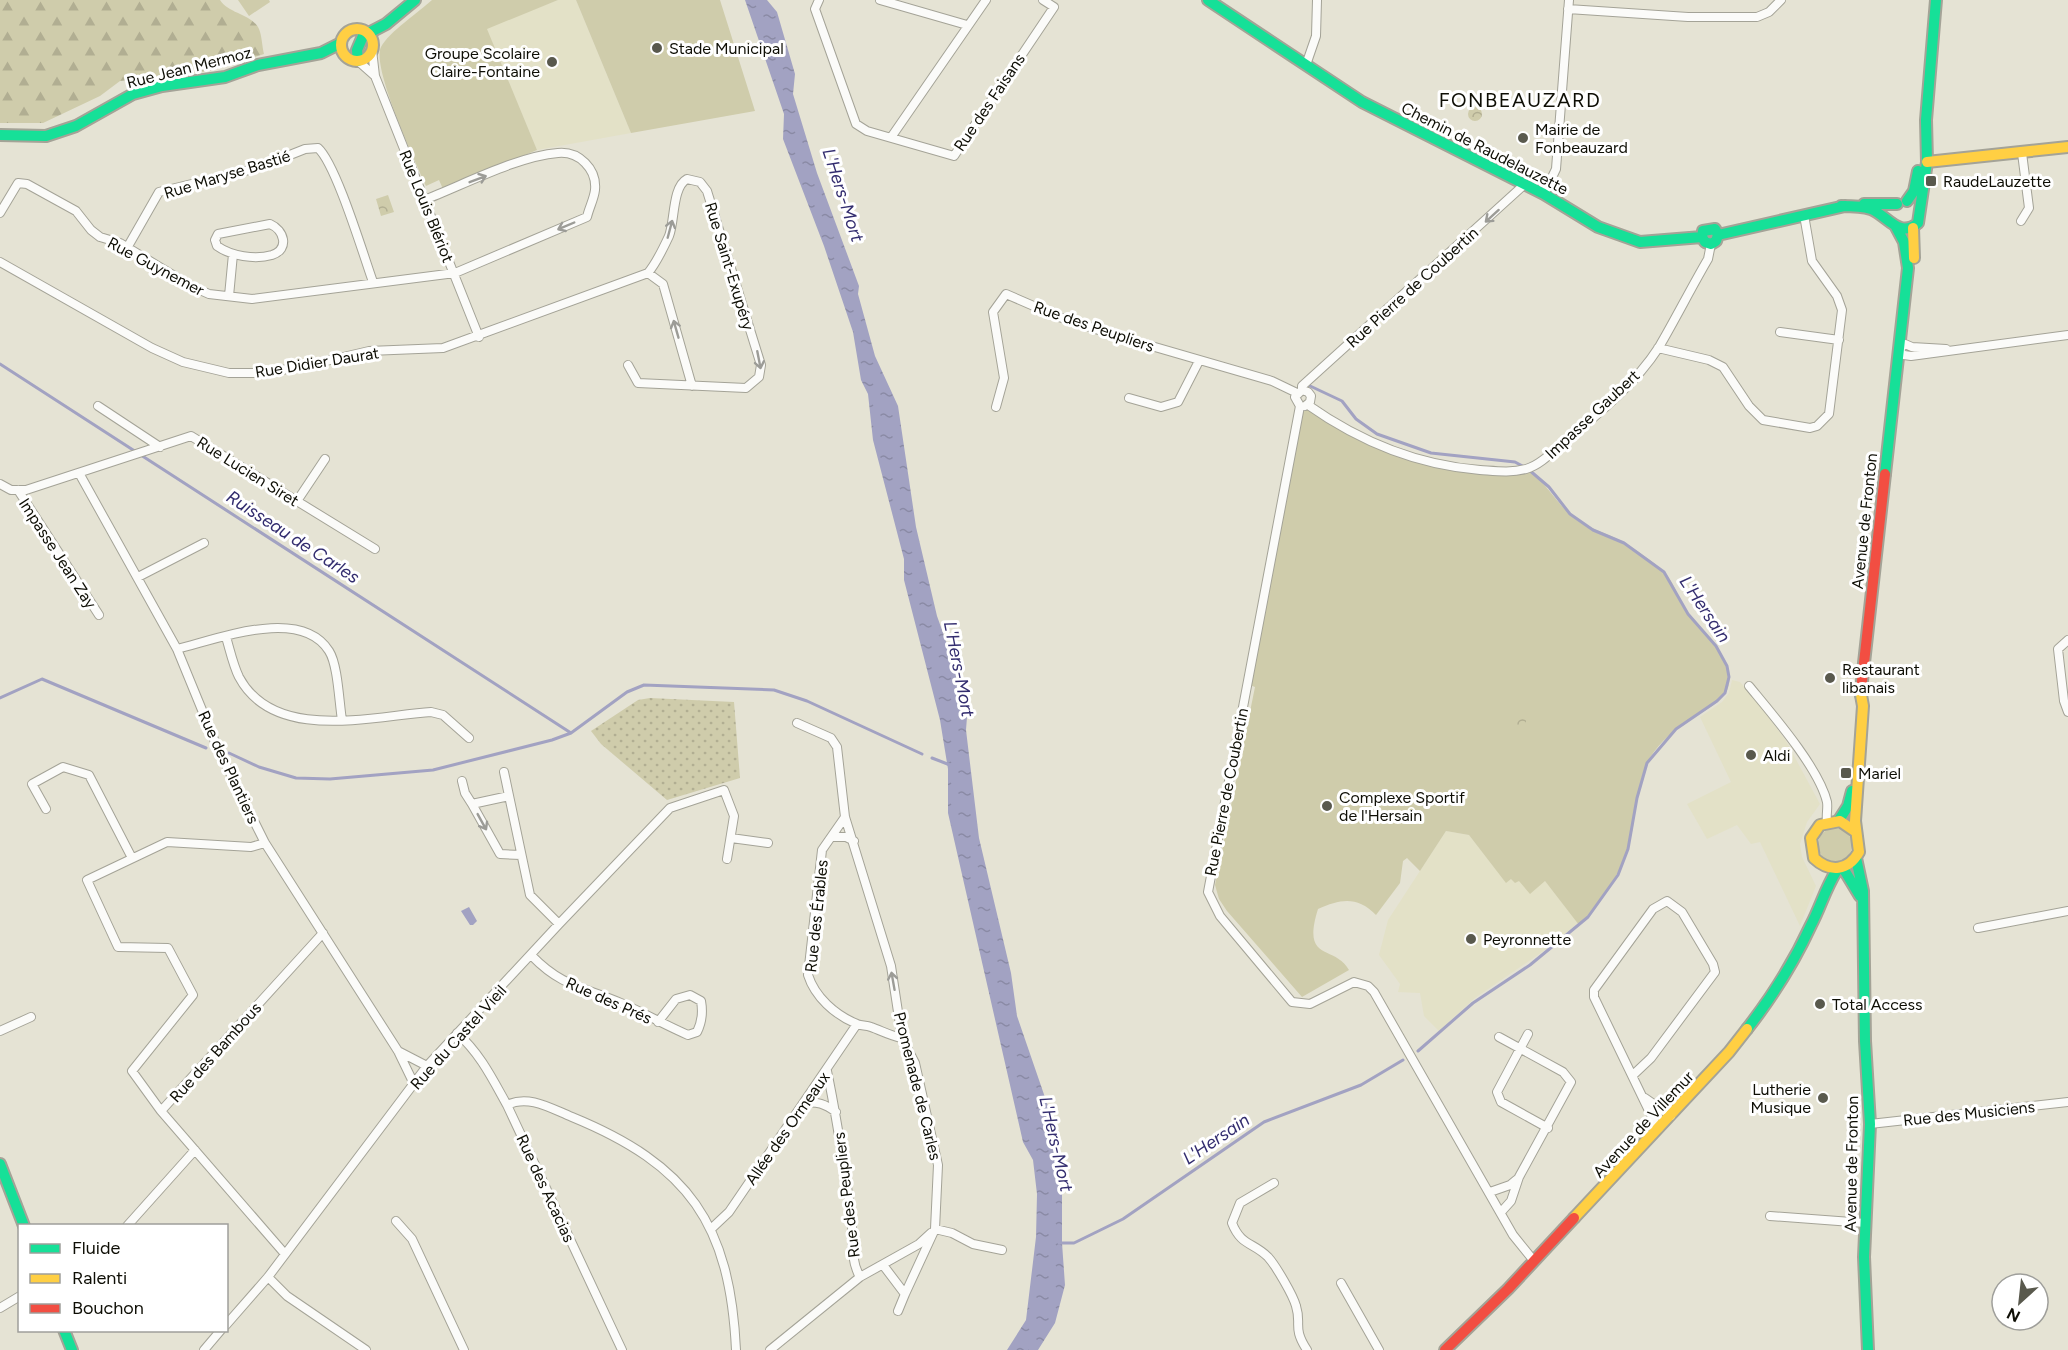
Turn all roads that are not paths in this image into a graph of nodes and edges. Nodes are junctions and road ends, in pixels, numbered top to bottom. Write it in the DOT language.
graph roads {
  1 [pos="416,0"];
  2 [pos="819,0"];
  3 [pos="880,0"];
  4 [pos="986,0"];
  5 [pos="1043,0"];
  6 [pos="1208,0"];
  7 [pos="1317,0"];
  8 [pos="1569,0"];
  9 [pos="1780,0"];
  10 [pos="1936,0"];
  11 [pos="1568,9"];
  12 [pos="396,16"];
  13 [pos="968,25"];
  14 [pos="367,33"];
  15 [pos="341,43"];
  16 [pos="372,48"];
  17 [pos="321,53"];
  18 [pos="345,57"];
  19 [pos="358,62"];
  20 [pos="1306,65"];
  21 [pos="375,76"];
  22 [pos="1926,120"];
  23 [pos="0,135"];
  24 [pos="892,136"];
  25 [pos="2068,147"];
  26 [pos="2022,153"];
  27 [pos="1926,162"];
  28 [pos="1525,184"];
  29 [pos="1544,194"];
  30 [pos="424,200"];
  31 [pos="1902,203"];
  32 [pos="1841,207"];
  33 [pos="1919,210"];
  34 [pos="0,213"];
  35 [pos="1804,215"];
  36 [pos="2022,221"];
  37 [pos="1895,226"];
  38 [pos="1913,228"];
  39 [pos="1710,238"];
  40 [pos="128,248"];
  41 [pos="233,254"];
  42 [pos="0,262"];
  43 [pos="455,273"];
  44 [pos="648,273"];
  45 [pos="373,282"];
  46 [pos="229,296"];
  47 [pos="1780,332"];
  48 [pos="2068,334"];
  49 [pos="479,337"];
  50 [pos="1839,340"];
  51 [pos="1658,348"];
  52 [pos="1899,350"];
  53 [pos="1199,361"];
  54 [pos="628,365"];
  55 [pos="692,386"];
  56 [pos="1299,392"];
  57 [pos="1129,398"];
  58 [pos="1304,405"];
  59 [pos="98,406"];
  60 [pos="996,407"];
  61 [pos="160,447"];
  62 [pos="325,459"];
  63 [pos="79,473"];
  64 [pos="0,484"];
  65 [pos="18,490"];
  66 [pos="297,501"];
  67 [pos="204,543"];
  68 [pos="375,549"];
  69 [pos="138,577"];
  70 [pos="99,615"];
  71 [pos="226,637"];
  72 [pos="2068,640"];
  73 [pos="177,649"];
  74 [pos="1749,686"];
  75 [pos="1861,693"];
  76 [pos="2068,712"];
  77 [pos="342,720"];
  78 [pos="797,723"];
  79 [pos="469,738"];
  80 [pos="504,772"];
  81 [pos="462,781"];
  82 [pos="508,796"];
  83 [pos="472,804"];
  84 [pos="46,809"];
  85 [pos="845,817"];
  86 [pos="1839,820"];
  87 [pos="1827,821"];
  88 [pos="1856,832"];
  89 [pos="832,837"];
  90 [pos="731,838"];
  91 [pos="854,841"];
  92 [pos="265,843"];
  93 [pos="768,843"];
  94 [pos="521,855"];
  95 [pos="132,858"];
  96 [pos="1856,858"];
  97 [pos="727,860"];
  98 [pos="1819,864"];
  99 [pos="1840,869"];
  100 [pos="1824,890"];
  101 [pos="1863,906"];
  102 [pos="2068,911"];
  103 [pos="559,924"];
  104 [pos="1978,928"];
  105 [pos="323,933"];
  106 [pos="532,956"];
  107 [pos="31,1017"];
  108 [pos="658,1022"];
  109 [pos="857,1024"];
  110 [pos="0,1030"];
  111 [pos="457,1034"];
  112 [pos="1528,1034"];
  113 [pos="1499,1037"];
  114 [pos="902,1038"];
  115 [pos="1521,1049"];
  116 [pos="398,1051"];
  117 [pos="428,1066"];
  118 [pos="826,1071"];
  119 [pos="1633,1075"];
  120 [pos="414,1084"];
  121 [pos="1644,1097"];
  122 [pos="2068,1102"];
  123 [pos="804,1103"];
  124 [pos="507,1105"];
  125 [pos="161,1111"];
  126 [pos="836,1112"];
  127 [pos="1671,1116"];
  128 [pos="1870,1125"];
  129 [pos="1548,1128"];
  130 [pos="1659,1128"];
  131 [pos="195,1150"];
  132 [pos="0,1164"];
  133 [pos="1519,1177"];
  134 [pos="1274,1183"];
  135 [pos="1491,1192"];
  136 [pos="1502,1211"];
  137 [pos="1770,1216"];
  138 [pos="396,1221"];
  139 [pos="1865,1223"];
  140 [pos="23,1224"];
  141 [pos="130,1224"];
  142 [pos="712,1227"];
  143 [pos="934,1229"];
  144 [pos="1002,1250"];
  145 [pos="285,1254"];
  146 [pos="1534,1261"];
  147 [pos="883,1265"];
  148 [pos="268,1277"];
  149 [pos="860,1277"];
  150 [pos="1341,1283"];
  151 [pos="905,1294"];
  152 [pos="18,1297"];
  153 [pos="0,1306"];
  154 [pos="898,1311"];
  155 [pos="228,1323"];
  156 [pos="65,1332"];
  157 [pos="219,1332"];
  158 [pos="72,1350"];
  159 [pos="204,1350"];
  160 [pos="366,1350"];
  161 [pos="464,1350"];
  162 [pos="622,1350"];
  163 [pos="736,1350"];
  164 [pos="770,1350"];
  165 [pos="1307,1350"];
  166 [pos="1379,1350"];
  167 [pos="1445,1350"];
  168 [pos="1868,1350"];
  1 -- 12 [label="main road"];
  2 -- 24 [label="street"];
  3 -- 13 [label="street"];
  4 -- 13 [label="street"];
  5 -- 24 [label="street, Rue des Faisans"];
  6 -- 20 [label="main road, Chemin de Raudelauzette"];
  7 -- 20 [label="street"];
  8 -- 11 [label="street"];
  9 -- 11 [label="street"];
  10 -- 22 [label="main road"];
  11 -- 29 [label="street"];
  12 -- 14 [label="main road"];
  12 -- 16 [label="main road"];
  13 -- 24 [label="street"];
  14 -- 15 [label="main road, Rue Jean Mermoz"];
  14 -- 16 [label="main road"];
  14 -- 19 [label="main road"];
  15 -- 17 [label="main road, Rue Jean Mermoz"];
  15 -- 18 [label="main road"];
  16 -- 19 [label="main road"];
  16 -- 21 [label="street, Rue Louis Blériot"];
  17 -- 18 [label="main road, Rue Jean Mermoz"];
  17 -- 23 [label="main road, Rue Jean Mermoz"];
  18 -- 19 [label="main road, Rue Jean Mermoz"];
  19 -- 21 [label="street, Rue Louis Blériot"];
  20 -- 28 [label="main road, Chemin de Raudelauzette"];
  21 -- 30 [label="street, Rue Louis Blériot"];
  22 -- 27 [label="main road"];
  22 -- 31 [label="main road"];
  25 -- 26 [label="main road"];
  26 -- 27 [label="main road"];
  26 -- 36 [label="street"];
  27 -- 33 [label="main road"];
  28 -- 29 [label="main road, Chemin de Raudelauzette"];
  28 -- 56 [label="street, Rue Pierre de Coubertin, one-way"];
  29 -- 39 [label="main road, Chemin de Raudelauzette"];
  30 -- 43 [label="street, Rue Louis Blériot"];
  30 -- 43 [label="street, Rue Guynemer, one-way"];
  31 -- 32 [label="main road, Chemin de Raudelauzette"];
  31 -- 33 [label="main road"];
  31 -- 37 [label="main road"];
  32 -- 35 [label="main road, Chemin de Raudelauzette"];
  32 -- 37 [label="main road, Chemin de Raudelauzette"];
  33 -- 38 [label="main road"];
  34 -- 40 [label="street, Rue Guynemer"];
  35 -- 39 [label="main road, Chemin de Raudelauzette"];
  35 -- 50 [label="street"];
  37 -- 38 [label="main road"];
  37 -- 52 [label="main road, Avenue de Fronton"];
  38 -- 52 [label="main road, Avenue de Fronton"];
  39 -- 51 [label="street, Impasse Gaubert"];
  40 -- 45 [label="street, Rue Maryse Bastié"];
  40 -- 46 [label="street, Rue Guynemer"];
  41 -- 41 [label="street"];
  41 -- 46 [label="street"];
  42 -- 49 [label="street, Rue Didier Daurat"];
  43 -- 45 [label="street, Rue Guynemer"];
  43 -- 49 [label="street, Rue Louis Blériot"];
  44 -- 49 [label="street, Rue Didier Daurat"];
  55 -- 44 [label="street, one-way"];
  44 -- 55 [label="street, Rue Saint-Exupéry, one-way"];
  45 -- 46 [label="street, Rue Guynemer"];
  47 -- 50 [label="street"];
  48 -- 52 [label="street"];
  50 -- 51 [label="street"];
  51 -- 58 [label="street, Impasse Gaubert"];
  52 -- 75 [label="main road, Avenue de Fronton"];
  53 -- 56 [label="street, Rue des Peupliers"];
  53 -- 57 [label="street"];
  53 -- 60 [label="street, Rue des Peupliers"];
  54 -- 55 [label="street, Rue Saint-Exupéry"];
  56 -- 58 [label="street"];
  56 -- 58 [label="street"];
  58 -- 135 [label="street, Rue Pierre de Coubertin"];
  59 -- 61 [label="street"];
  61 -- 63 [label="street, Rue Lucien Siret"];
  61 -- 66 [label="street, Rue Lucien Siret"];
  62 -- 66 [label="street"];
  63 -- 65 [label="street, Rue Lucien Siret"];
  63 -- 69 [label="street, Rue des Plantiers"];
  64 -- 65 [label="street"];
  65 -- 70 [label="street, Impasse Jean Zay"];
  66 -- 68 [label="street, Rue Lucien Siret"];
  67 -- 69 [label="street"];
  69 -- 73 [label="street, Rue des Plantiers"];
  71 -- 73 [label="street"];
  71 -- 77 [label="street"];
  71 -- 77 [label="street"];
  72 -- 76 [label="street"];
  73 -- 92 [label="street, Rue des Plantiers"];
  74 -- 87 [label="street"];
  75 -- 86 [label="main road, Avenue de Fronton"];
  75 -- 88 [label="main road, Avenue de Fronton"];
  77 -- 79 [label="street"];
  78 -- 85 [label="street, Promenade de Carles"];
  80 -- 82 [label="street"];
  81 -- 83 [label="street"];
  82 -- 83 [label="street"];
  82 -- 94 [label="street"];
  83 -- 94 [label="street, one-way"];
  84 -- 95 [label="street"];
  85 -- 89 [label="street, Rue des Érables"];
  85 -- 91 [label="street, Promenade de Carles"];
  86 -- 87 [label="main road"];
  86 -- 88 [label="main road"];
  87 -- 98 [label="main road"];
  88 -- 96 [label="main road, Avenue de Fronton"];
  89 -- 91 [label="street"];
  89 -- 109 [label="street, Rue des Érables"];
  90 -- 93 [label="street"];
  90 -- 97 [label="street"];
  90 -- 103 [label="street, Rue du Castel Vieil"];
  114 -- 91 [label="street, Promenade de Carles, one-way"];
  92 -- 95 [label="street"];
  92 -- 105 [label="street, Rue des Plantiers"];
  94 -- 103 [label="street"];
  95 -- 125 [label="street"];
  96 -- 99 [label="main road"];
  96 -- 101 [label="main road, Avenue de Fronton"];
  98 -- 99 [label="main road"];
  98 -- 100 [label="main road, Avenue de Villemur"];
  99 -- 100 [label="main road, Avenue de Villemur"];
  99 -- 101 [label="main road, Avenue de Fronton"];
  100 -- 127 [label="main road, Avenue de Villemur"];
  101 -- 128 [label="main road, Avenue de Fronton"];
  102 -- 104 [label="street"];
  103 -- 106 [label="street, Rue du Castel Vieil"];
  105 -- 116 [label="street, Rue des Plantiers"];
  105 -- 125 [label="street, Rue des Bambous"];
  106 -- 108 [label="street, Rue des Prés"];
  106 -- 111 [label="street, Rue du Castel Vieil"];
  107 -- 110 [label="street"];
  108 -- 108 [label="street, Rue des Prés"];
  109 -- 114 [label="street, Rue des Érables"];
  109 -- 118 [label="street, Allée des Ormeaux"];
  111 -- 117 [label="street, Rue du Castel Vieil"];
  111 -- 124 [label="street, Rue des Acacias"];
  112 -- 115 [label="street"];
  113 -- 115 [label="street"];
  114 -- 143 [label="street, Promenade de Carles"];
  115 -- 129 [label="street"];
  115 -- 129 [label="street"];
  116 -- 117 [label="street"];
  116 -- 120 [label="street, Rue des Plantiers"];
  117 -- 120 [label="street, Rue du Castel Vieil"];
  118 -- 123 [label="street, Allée des Ormeaux"];
  118 -- 126 [label="street, Rue des Peupliers"];
  119 -- 119 [label="street"];
  119 -- 121 [label="street"];
  120 -- 145 [label="street, Rue du Castel Vieil"];
  121 -- 127 [label="street"];
  121 -- 130 [label="street"];
  122 -- 128 [label="street, Rue des Musiciens"];
  123 -- 126 [label="street, Rue des Peupliers"];
  123 -- 142 [label="street, Allée des Ormeaux"];
  124 -- 142 [label="street"];
  124 -- 162 [label="street, Rue des Acacias"];
  125 -- 131 [label="street, Rue des Bambous"];
  126 -- 149 [label="street, Rue des Peupliers"];
  127 -- 130 [label="main road, Avenue de Villemur"];
  128 -- 139 [label="main road, Avenue de Fronton"];
  129 -- 133 [label="street"];
  130 -- 146 [label="main road, Avenue de Villemur"];
  131 -- 141 [label="street"];
  131 -- 145 [label="street, Rue des Bambous"];
  132 -- 140 [label="main road"];
  133 -- 135 [label="street"];
  133 -- 136 [label="street"];
  134 -- 165 [label="street"];
  135 -- 136 [label="street, Rue Pierre de Coubertin"];
  136 -- 146 [label="street, Rue Pierre de Coubertin"];
  137 -- 139 [label="street"];
  138 -- 161 [label="street"];
  139 -- 168 [label="main road, Avenue de Fronton"];
  142 -- 163 [label="street"];
  143 -- 144 [label="street"];
  143 -- 147 [label="street"];
  143 -- 151 [label="street"];
  145 -- 148 [label="street, Rue du Castel Vieil"];
  146 -- 167 [label="main road, Avenue de Villemur"];
  147 -- 149 [label="street"];
  147 -- 151 [label="street"];
  148 -- 155 [label="street, Rue du Castel Vieil"];
  148 -- 160 [label="street"];
  149 -- 164 [label="street"];
  150 -- 166 [label="street"];
  151 -- 154 [label="street"];
  152 -- 153 [label="street"];
  156 -- 158 [label="main road"];
  157 -- 159 [label="street"];
}
